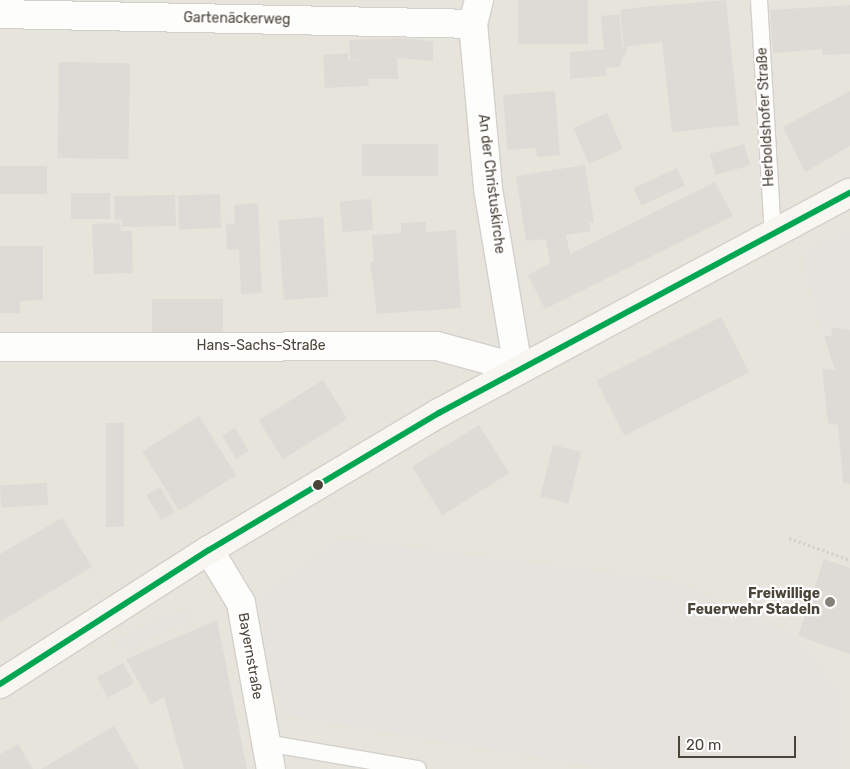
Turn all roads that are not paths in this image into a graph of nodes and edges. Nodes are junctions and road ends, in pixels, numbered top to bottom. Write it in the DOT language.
graph roads {
  1 [pos="759,0"];
  2 [pos="476,12"];
  3 [pos="0,14"];
  4 [pos="850,193"];
  5 [pos="773,233"];
  6 [pos="0,347"];
  7 [pos="518,368"];
  8 [pos="209,550"];
  9 [pos="0,684"];
  10 [pos="268,756"];
  11 [pos="418,769"];
  1 -- 5 [label="lane, Herboldshofer Straße"];
  2 -- 3 [label="street, Gartenäckerweg"];
  2 -- 7 [label="street, An der Christuskirche"];
  4 -- 5 [label="street"];
  5 -- 7 [label="street"];
  6 -- 7 [label="street, Hans-Sachs-Straße"];
  7 -- 8 [label="street"];
  8 -- 9 [label="street"];
  8 -- 10 [label="street, Bayernstraße"];
  10 -- 11 [label="lane"];
}
